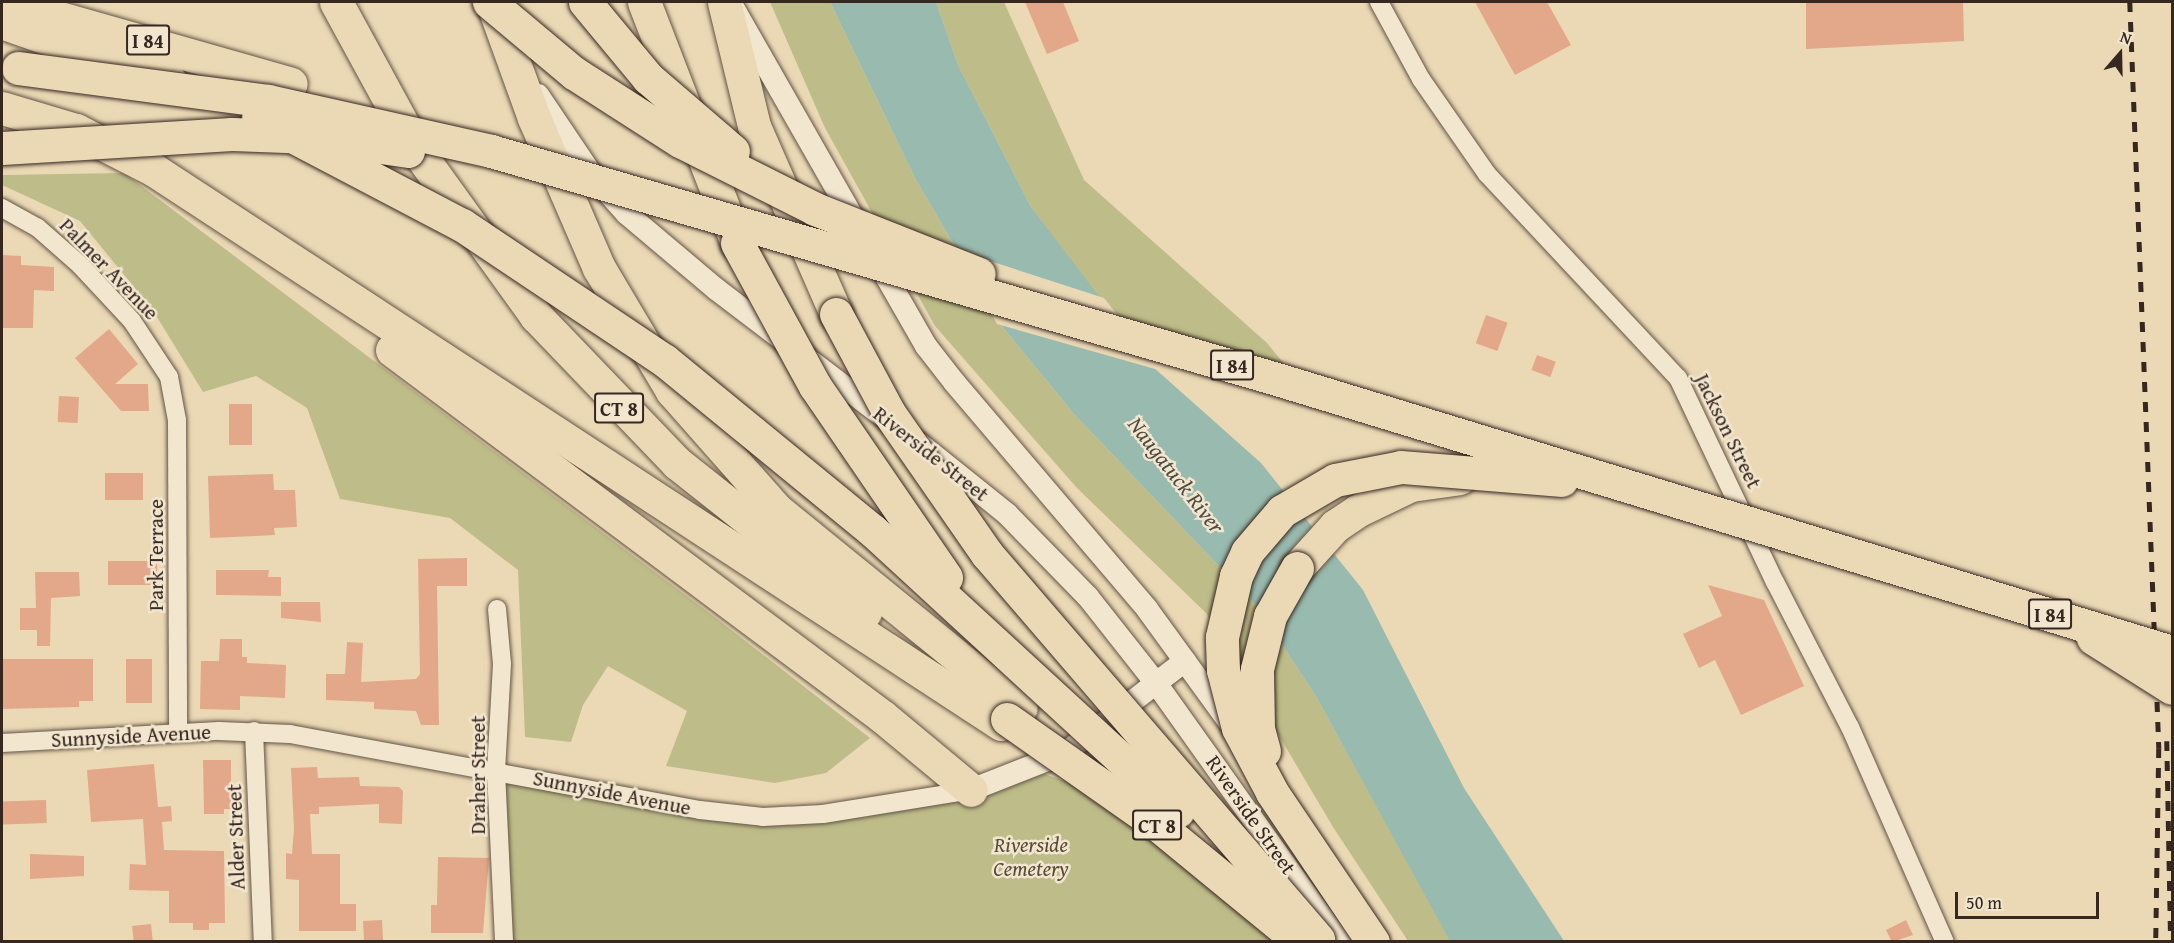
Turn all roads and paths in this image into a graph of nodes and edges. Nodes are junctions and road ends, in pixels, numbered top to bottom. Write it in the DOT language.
graph roads {
  1 [pos="4,2"];
  2 [pos="336,2"];
  3 [pos="492,2"];
  4 [pos="585,2"];
  5 [pos="644,2"];
  6 [pos="723,2"];
  7 [pos="730,2"];
  8 [pos="1379,2"];
  9 [pos="2,22"];
  10 [pos="10,67"];
  11 [pos="2,108"];
  12 [pos="2,148"];
  13 [pos="546,167"];
  14 [pos="154,170"];
  15 [pos="2,207"];
  16 [pos="169,377"];
  17 [pos="1280,380"];
  18 [pos="1638,489"];
  19 [pos="497,609"];
  20 [pos="2061,616"];
  21 [pos="984,630"];
  22 [pos="2172,651"];
  23 [pos="1185,661"];
  24 [pos="1156,683"];
  25 [pos="2172,688"];
  26 [pos="1010,717"];
  27 [pos="254,731"];
  28 [pos="178,733"];
  29 [pos="2,743"];
  30 [pos="496,771"];
  31 [pos="971,790"];
  32 [pos="1319,941"];
  33 [pos="263,942"];
  34 [pos="504,942"];
  35 [pos="1373,942"];
  36 [pos="1382,942"];
  37 [pos="1388,942"];
  38 [pos="1945,942"];
  1 -- 17 [label="highway, I 84, bridge"];
  2 -- 26 [label="highway, CT 8"];
  3 -- 17 [label="highway, bridge"];
  3 -- 24 [label="street, Riverside Street"];
  3 -- 26 [label="highway"];
  4 -- 17 [label="highway, bridge"];
  5 -- 21 [label="highway, CT 8, bridge"];
  6 -- 32 [label="highway, bridge"];
  7 -- 23 [label="street, Riverside Street"];
  8 -- 38 [label="street, Jackson Street"];
  9 -- 21 [label="highway, bridge"];
  10 -- 13 [label="highway, I 84, bridge"];
  11 -- 14 [label="highway"];
  12 -- 13 [label="highway, bridge"];
  13 -- 17 [label="highway, I 84, bridge"];
  14 -- 26 [label="highway"];
  14 -- 31 [label="highway"];
  15 -- 16 [label="street, Palmer Avenue"];
  16 -- 28 [label="street, Park Terrace"];
  17 -- 18 [label="highway, I 84, bridge"];
  18 -- 20 [label="highway, I 84, bridge"];
  18 -- 22 [label="highway, I 84, bridge"];
  18 -- 35 [label="highway, bridge"];
  18 -- 36 [label="highway, bridge"];
  19 -- 30 [label="street, Draher Street"];
  20 -- 22 [label="highway, I 84, bridge"];
  20 -- 25 [label="highway, bridge"];
  21 -- 32 [label="highway, CT 8, bridge"];
  23 -- 24 [label="street, Sunnyside Avenue"];
  23 -- 37 [label="street, Riverside Street"];
  24 -- 31 [label="street, Sunnyside Avenue"];
  24 -- 32 [label="street, Riverside Street"];
  26 -- 32 [label="highway, CT 8, bridge"];
  27 -- 28 [label="street, Sunnyside Avenue"];
  27 -- 30 [label="street, Sunnyside Avenue"];
  27 -- 33 [label="street, Alder Street"];
  28 -- 29 [label="street, Sunnyside Avenue"];
  30 -- 31 [label="street, Sunnyside Avenue"];
  30 -- 34 [label="street, Draher Street"];
}
